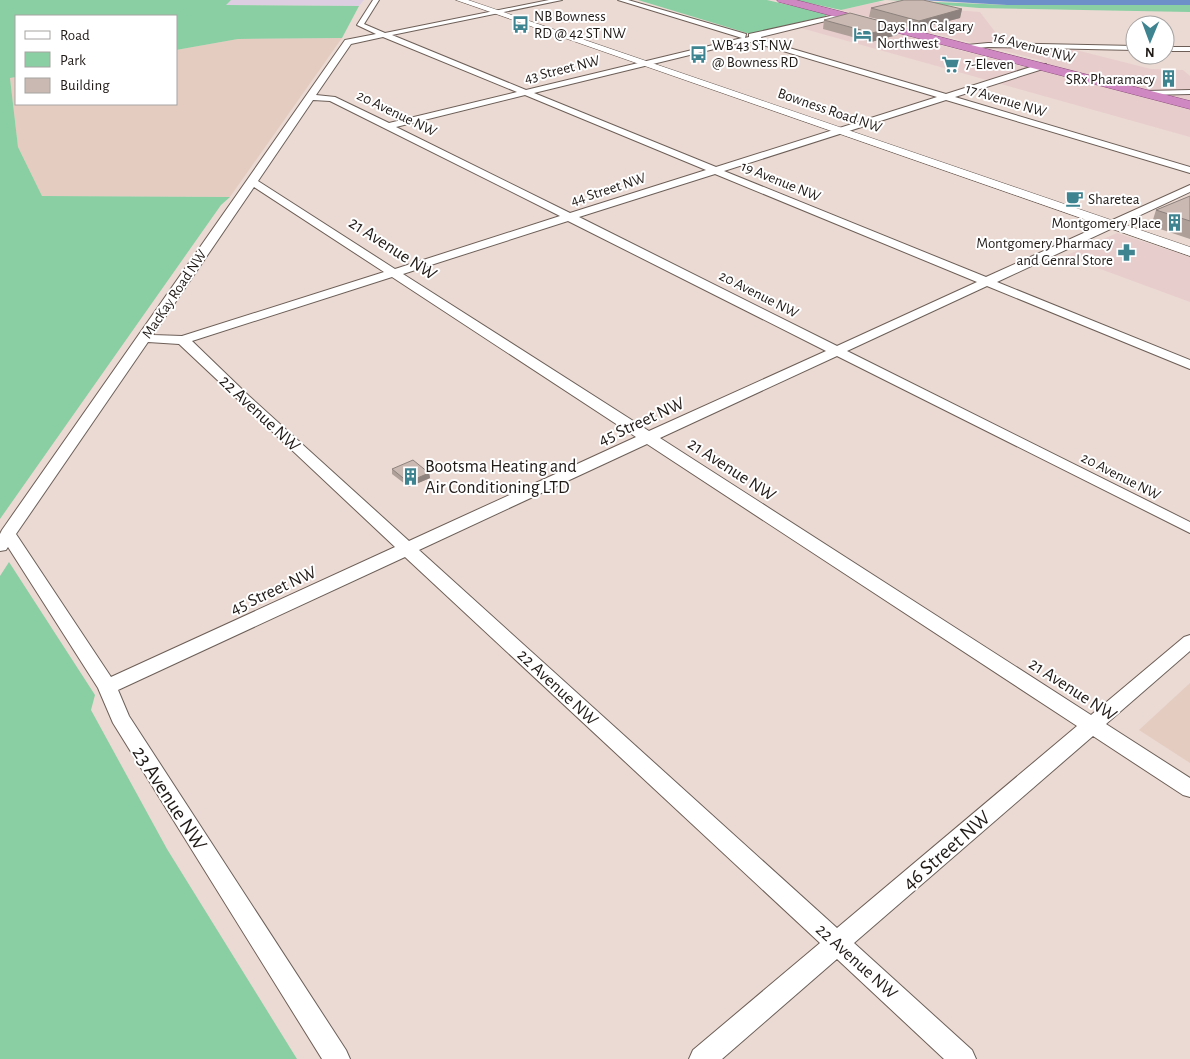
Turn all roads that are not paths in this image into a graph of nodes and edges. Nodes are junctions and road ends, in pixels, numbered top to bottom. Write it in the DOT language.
graph roads {
  1 [pos="376,0"];
  2 [pos="460,0"];
  3 [pos="559,0"];
  4 [pos="621,0"];
  5 [pos="783,0"];
  6 [pos="496,12"];
  7 [pos="844,15"];
  8 [pos="383,35"];
  9 [pos="743,38"];
  10 [pos="756,38"];
  11 [pos="967,47"];
  12 [pos="1125,48"];
  13 [pos="1175,49"];
  14 [pos="1190,49"];
  15 [pos="644,63"];
  16 [pos="1042,66"];
  17 [pos="524,92"];
  18 [pos="1190,92"];
  19 [pos="1146,93"];
  20 [pos="310,97"];
  21 [pos="947,97"];
  22 [pos="1190,105"];
  23 [pos="388,126"];
  24 [pos="841,130"];
  25 [pos="714,170"];
  26 [pos="1190,170"];
  27 [pos="254,182"];
  28 [pos="1190,188"];
  29 [pos="569,217"];
  30 [pos="1109,224"];
  31 [pos="1190,252"];
  32 [pos="395,273"];
  33 [pos="986,282"];
  34 [pos="144,338"];
  35 [pos="183,340"];
  36 [pos="838,351"];
  37 [pos="1190,365"];
  38 [pos="648,438"];
  39 [pos="1190,528"];
  40 [pos="4,540"];
  41 [pos="407,548"];
  42 [pos="1190,641"];
  43 [pos="107,687"];
  44 [pos="1091,724"];
  45 [pos="1190,789"];
  46 [pos="838,944"];
  47 [pos="337,1059"];
  48 [pos="702,1059"];
  49 [pos="963,1059"];
  1 -- 8 [label="street, 19 Avenue NW"];
  2 -- 6 [label="street, Bowness Road NW"];
  3 -- 6 [label="street"];
  4 -- 9 [label="street"];
  5 -- 7 [label="highway, 16 Avenue NW"];
  6 -- 8 [label="street"];
  6 -- 15 [label="street, Bowness Road NW"];
  7 -- 10 [label="street"];
  7 -- 11 [label="highway, 16 Avenue NW"];
  8 -- 17 [label="street, 19 Avenue NW"];
  8 -- 20 [label="street, MacKay Road NW"];
  9 -- 10 [label="street"];
  9 -- 15 [label="street, 43 Street NW"];
  10 -- 21 [label="street, 17 Avenue NW"];
  11 -- 12 [label="street"];
  11 -- 16 [label="highway, 16 Avenue NW"];
  13 -- 14 [label="street"];
  15 -- 17 [label="street, 43 Street NW"];
  15 -- 24 [label="street, Bowness Road NW"];
  16 -- 19 [label="highway, 16 Avenue NW"];
  16 -- 21 [label="street, 44 Street NW"];
  17 -- 23 [label="street, 43 Street NW"];
  17 -- 25 [label="street, 19 Avenue NW"];
  18 -- 19 [label="street"];
  19 -- 22 [label="highway, 16 Avenue NW"];
  20 -- 23 [label="street, 20 Avenue NW"];
  20 -- 27 [label="street, MacKay Road NW"];
  21 -- 24 [label="street, 44 Street NW"];
  21 -- 26 [label="street, 17 Avenue NW"];
  23 -- 29 [label="street, 20 Avenue NW"];
  24 -- 25 [label="street, 44 Street NW"];
  24 -- 30 [label="street, Bowness Road NW"];
  25 -- 29 [label="street, 44 Street NW"];
  25 -- 33 [label="street, 19 Avenue NW"];
  27 -- 32 [label="street, 21 Avenue NW"];
  27 -- 34 [label="street, MacKay Road NW"];
  28 -- 30 [label="street, 45 Street NW"];
  29 -- 32 [label="street, 44 Street NW"];
  29 -- 36 [label="street, 20 Avenue NW"];
  30 -- 31 [label="street, Bowness Road NW"];
  30 -- 33 [label="street, 45 Street NW"];
  32 -- 35 [label="street, 44 Street NW"];
  32 -- 38 [label="street, 21 Avenue NW"];
  33 -- 36 [label="street, 45 Street NW"];
  33 -- 37 [label="street, 19 Avenue NW"];
  34 -- 35 [label="street"];
  34 -- 40 [label="street, MacKay Road NW"];
  35 -- 41 [label="street, 22 Avenue NW"];
  36 -- 38 [label="street, 45 Street NW"];
  36 -- 39 [label="street, 20 Avenue NW"];
  38 -- 41 [label="street, 45 Street NW"];
  38 -- 44 [label="street, 21 Avenue NW"];
  40 -- 43 [label="street, 23 Avenue NW"];
  41 -- 43 [label="street, 45 Street NW"];
  41 -- 46 [label="street, 22 Avenue NW"];
  42 -- 44 [label="street, 46 Street NW"];
  43 -- 47 [label="street, 23 Avenue NW"];
  44 -- 45 [label="street, 21 Avenue NW"];
  44 -- 46 [label="street, 46 Street NW"];
  46 -- 48 [label="street, 46 Street NW"];
  46 -- 49 [label="street, 22 Avenue NW"];
}
